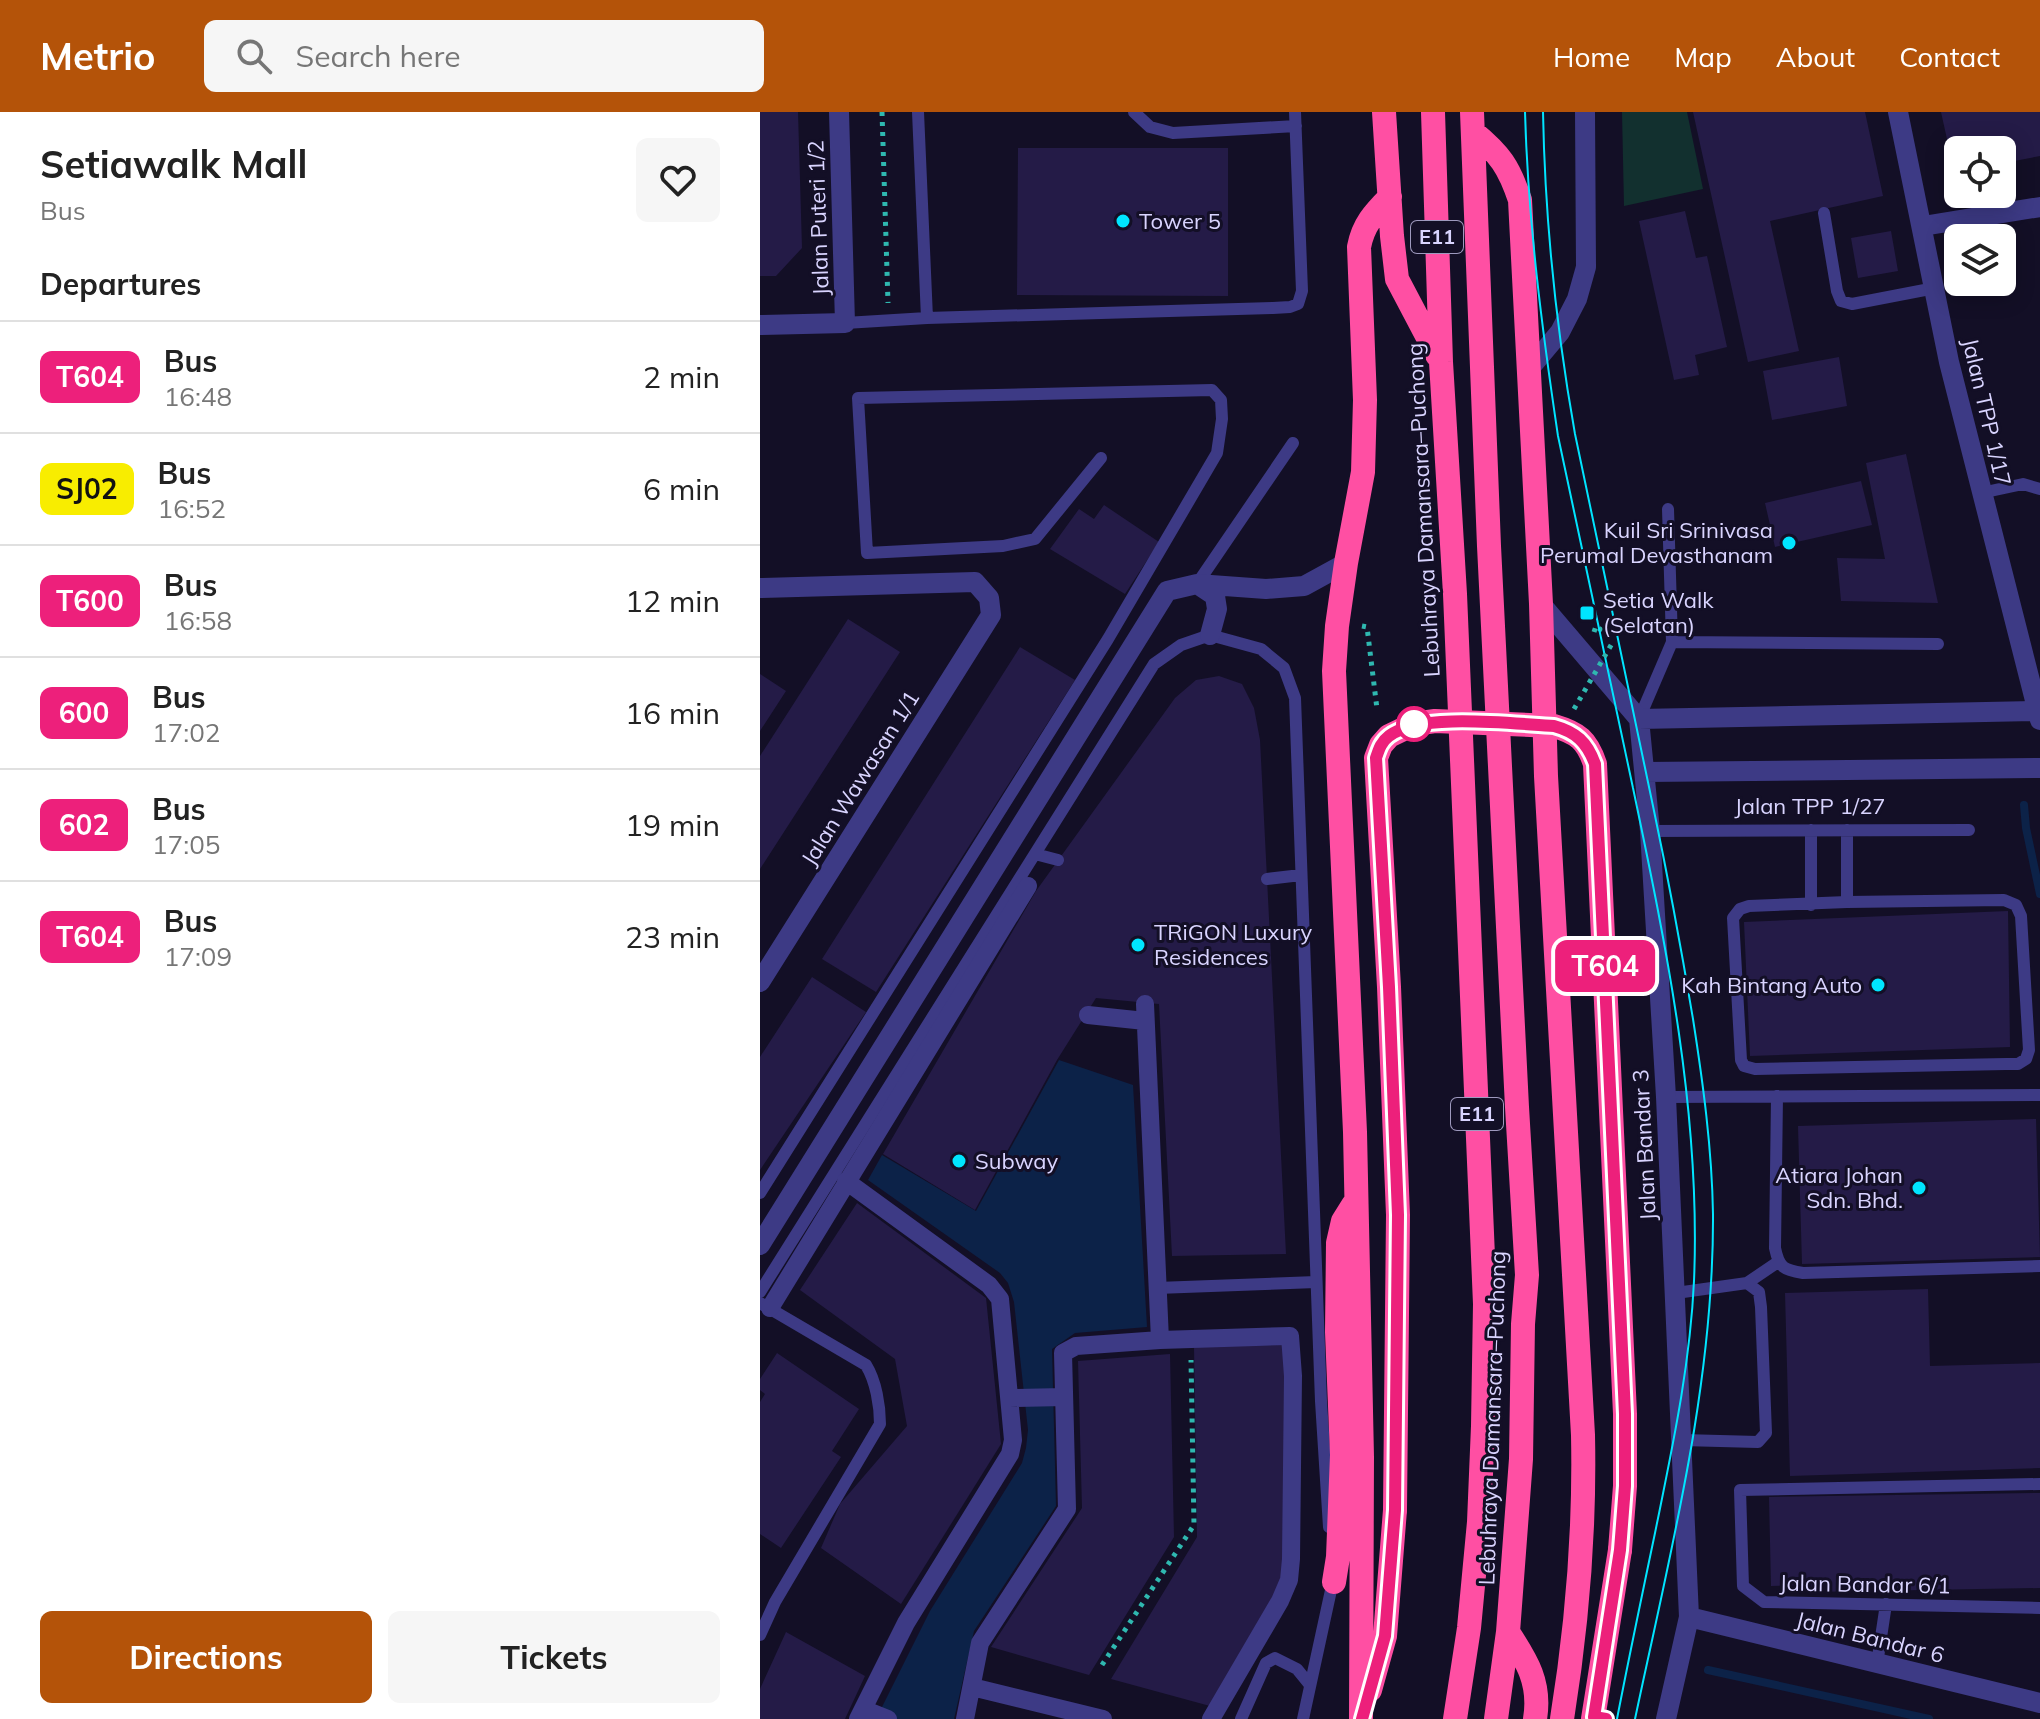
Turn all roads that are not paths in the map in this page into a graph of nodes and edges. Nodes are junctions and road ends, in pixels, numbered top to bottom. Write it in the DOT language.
graph roads {
  1 [pos="839,112"];
  2 [pos="918,112"];
  3 [pos="1134,112"];
  4 [pos="1295,112"];
  5 [pos="1384,112"];
  6 [pos="1433,112"];
  7 [pos="1585,112"];
  8 [pos="1898,112"];
  9 [pos="1472,122"];
  10 [pos="1296,126"];
  11 [pos="1390,197"];
  12 [pos="2040,207"];
  13 [pos="1824,213"];
  14 [pos="1923,226"];
  15 [pos="1935,288"];
  16 [pos="927,318"];
  17 [pos="845,323"];
  18 [pos="760,325"];
  19 [pos="1441,362"];
  20 [pos="1529,369"];
  21 [pos="1293,443"];
  22 [pos="1101,458"];
  23 [pos="2040,489"];
  24 [pos="1981,493"];
  25 [pos="1668,509"];
  26 [pos="1346,563"];
  27 [pos="1197,584"];
  28 [pos="760,588"];
  29 [pos="1541,604"];
  30 [pos="1210,635"];
  31 [pos="1672,642"];
  32 [pos="1938,644"];
  33 [pos="2039,714"];
  34 [pos="1639,719"];
  35 [pos="2040,768"];
  36 [pos="1645,772"];
  37 [pos="1811,830"];
  38 [pos="1847,830"];
  39 [pos="1969,830"];
  40 [pos="1650,831"];
  41 [pos="1035,854"];
  42 [pos="1058,860"];
  43 [pos="1301,875"];
  44 [pos="1267,879"];
  45 [pos="1028,886"];
  46 [pos="1847,902"];
  47 [pos="1811,905"];
  48 [pos="760,982"];
  49 [pos="1088,1015"];
  50 [pos="2040,1095"];
  51 [pos="1777,1096"];
  52 [pos="1666,1097"];
  53 [pos="846,1181"];
  54 [pos="760,1193"];
  55 [pos="1356,1201"];
  56 [pos="760,1245"];
  57 [pos="1778,1262"];
  58 [pos="2040,1266"];
  59 [pos="1316,1282"];
  60 [pos="1747,1283"];
  61 [pos="1157,1288"];
  62 [pos="1676,1293"];
  63 [pos="763,1301"];
  64 [pos="1160,1340"];
  65 [pos="1062,1397"];
  66 [pos="1012,1398"];
  67 [pos="1682,1440"];
  68 [pos="2040,1484"];
  69 [pos="1334,1582"];
  70 [pos="1886,1604"];
  71 [pos="2040,1608"];
  72 [pos="1689,1617"];
  73 [pos="1508,1632"];
  74 [pos="760,1635"];
  75 [pos="1877,1664"];
  76 [pos="1310,1685"];
  77 [pos="972,1687"];
  78 [pos="2040,1703"];
  79 [pos="1669,1709"];
  80 [pos="871,1715"];
  81 [pos="1598,1718"];
  82 [pos="965,1719"];
  83 [pos="1103,1719"];
  84 [pos="1211,1719"];
  85 [pos="1241,1719"];
  86 [pos="1303,1719"];
  87 [pos="1361,1719"];
  88 [pos="1455,1719"];
  89 [pos="1496,1719"];
  90 [pos="1535,1719"];
  91 [pos="1562,1719"];
  1 -- 17 [label="street, Jalan Puteri 1/2"];
  2 -- 16 [label="lane"];
  3 -- 10 [label="lane"];
  4 -- 10 [label="lane"];
  5 -- 11 [label="highway"];
  6 -- 19 [label="highway, Lebuhraya Damansara–Puchong / E11"];
  7 -- 20 [label="street"];
  8 -- 14 [label="street, Jalan TPP 1/17"];
  9 -- 20 [label="highway"];
  9 -- 73 [label="highway, Lebuhraya Damansara–Puchong / E11"];
  10 -- 16 [label="lane"];
  11 -- 19 [label="highway"];
  11 -- 26 [label="highway"];
  12 -- 14 [label="street"];
  13 -- 15 [label="lane"];
  14 -- 15 [label="street, Jalan TPP 1/17"];
  15 -- 24 [label="street, Jalan TPP 1/17"];
  16 -- 17 [label="lane"];
  17 -- 18 [label="street"];
  19 -- 88 [label="highway, Lebuhraya Damansara–Puchong / E11"];
  20 -- 29 [label="highway"];
  21 -- 27 [label="lane"];
  22 -- 54 [label="lane"];
  23 -- 24 [label="lane"];
  24 -- 33 [label="street, Jalan TPP 1/17"];
  25 -- 31 [label="lane"];
  26 -- 27 [label="street"];
  26 -- 55 [label="highway"];
  27 -- 30 [label="street"];
  27 -- 56 [label="street"];
  28 -- 48 [label="street, Jalan Wawasan 1/1"];
  29 -- 34 [label="street"];
  29 -- 91 [label="highway"];
  30 -- 41 [label="lane"];
  30 -- 43 [label="lane"];
  31 -- 32 [label="lane"];
  31 -- 34 [label="lane"];
  33 -- 34 [label="street"];
  34 -- 36 [label="street, Jalan Bandar 3"];
  35 -- 36 [label="street"];
  36 -- 40 [label="street, Jalan Bandar 3"];
  37 -- 38 [label="lane, Jalan TPP 1/27"];
  37 -- 40 [label="lane, Jalan TPP 1/27"];
  37 -- 47 [label="lane"];
  38 -- 39 [label="lane, Jalan TPP 1/27"];
  38 -- 46 [label="lane"];
  40 -- 52 [label="street, Jalan Bandar 3"];
  41 -- 42 [label="lane"];
  41 -- 63 [label="lane"];
  43 -- 44 [label="lane"];
  43 -- 59 [label="lane"];
  45 -- 53 [label="street"];
  46 -- 47 [label="lane"];
  46 -- 47 [label="lane"];
  49 -- 61 [label="street"];
  50 -- 51 [label="lane"];
  51 -- 52 [label="lane"];
  51 -- 57 [label="lane"];
  52 -- 62 [label="street, Jalan Bandar 3"];
  53 -- 63 [label="street"];
  53 -- 66 [label="street"];
  55 -- 69 [label="highway"];
  55 -- 87 [label="highway"];
  57 -- 58 [label="lane"];
  57 -- 60 [label="lane"];
  59 -- 61 [label="lane"];
  59 -- 69 [label="lane"];
  60 -- 62 [label="lane"];
  60 -- 67 [label="lane"];
  61 -- 64 [label="street"];
  62 -- 67 [label="street, Jalan Bandar 3"];
  63 -- 74 [label="lane"];
  64 -- 65 [label="street"];
  64 -- 84 [label="street"];
  65 -- 66 [label="street"];
  65 -- 77 [label="street"];
  66 -- 80 [label="street"];
  67 -- 72 [label="street, Jalan Bandar 3"];
  68 -- 70 [label="lane, Jalan Bandar 6/1"];
  69 -- 76 [label="lane"];
  70 -- 71 [label="lane, Jalan Bandar 6/1"];
  70 -- 75 [label="lane"];
  72 -- 75 [label="street, Jalan Bandar 6"];
  72 -- 79 [label="street, Jalan Bandar 3"];
  73 -- 89 [label="highway, Lebuhraya Damansara–Puchong / E11"];
  73 -- 90 [label="highway"];
  75 -- 78 [label="street, Jalan Bandar 6"];
  76 -- 85 [label="lane"];
  76 -- 86 [label="lane"];
  77 -- 82 [label="street"];
  77 -- 83 [label="street"];
  81 -- 87 [label="highway, bridge"];
}
